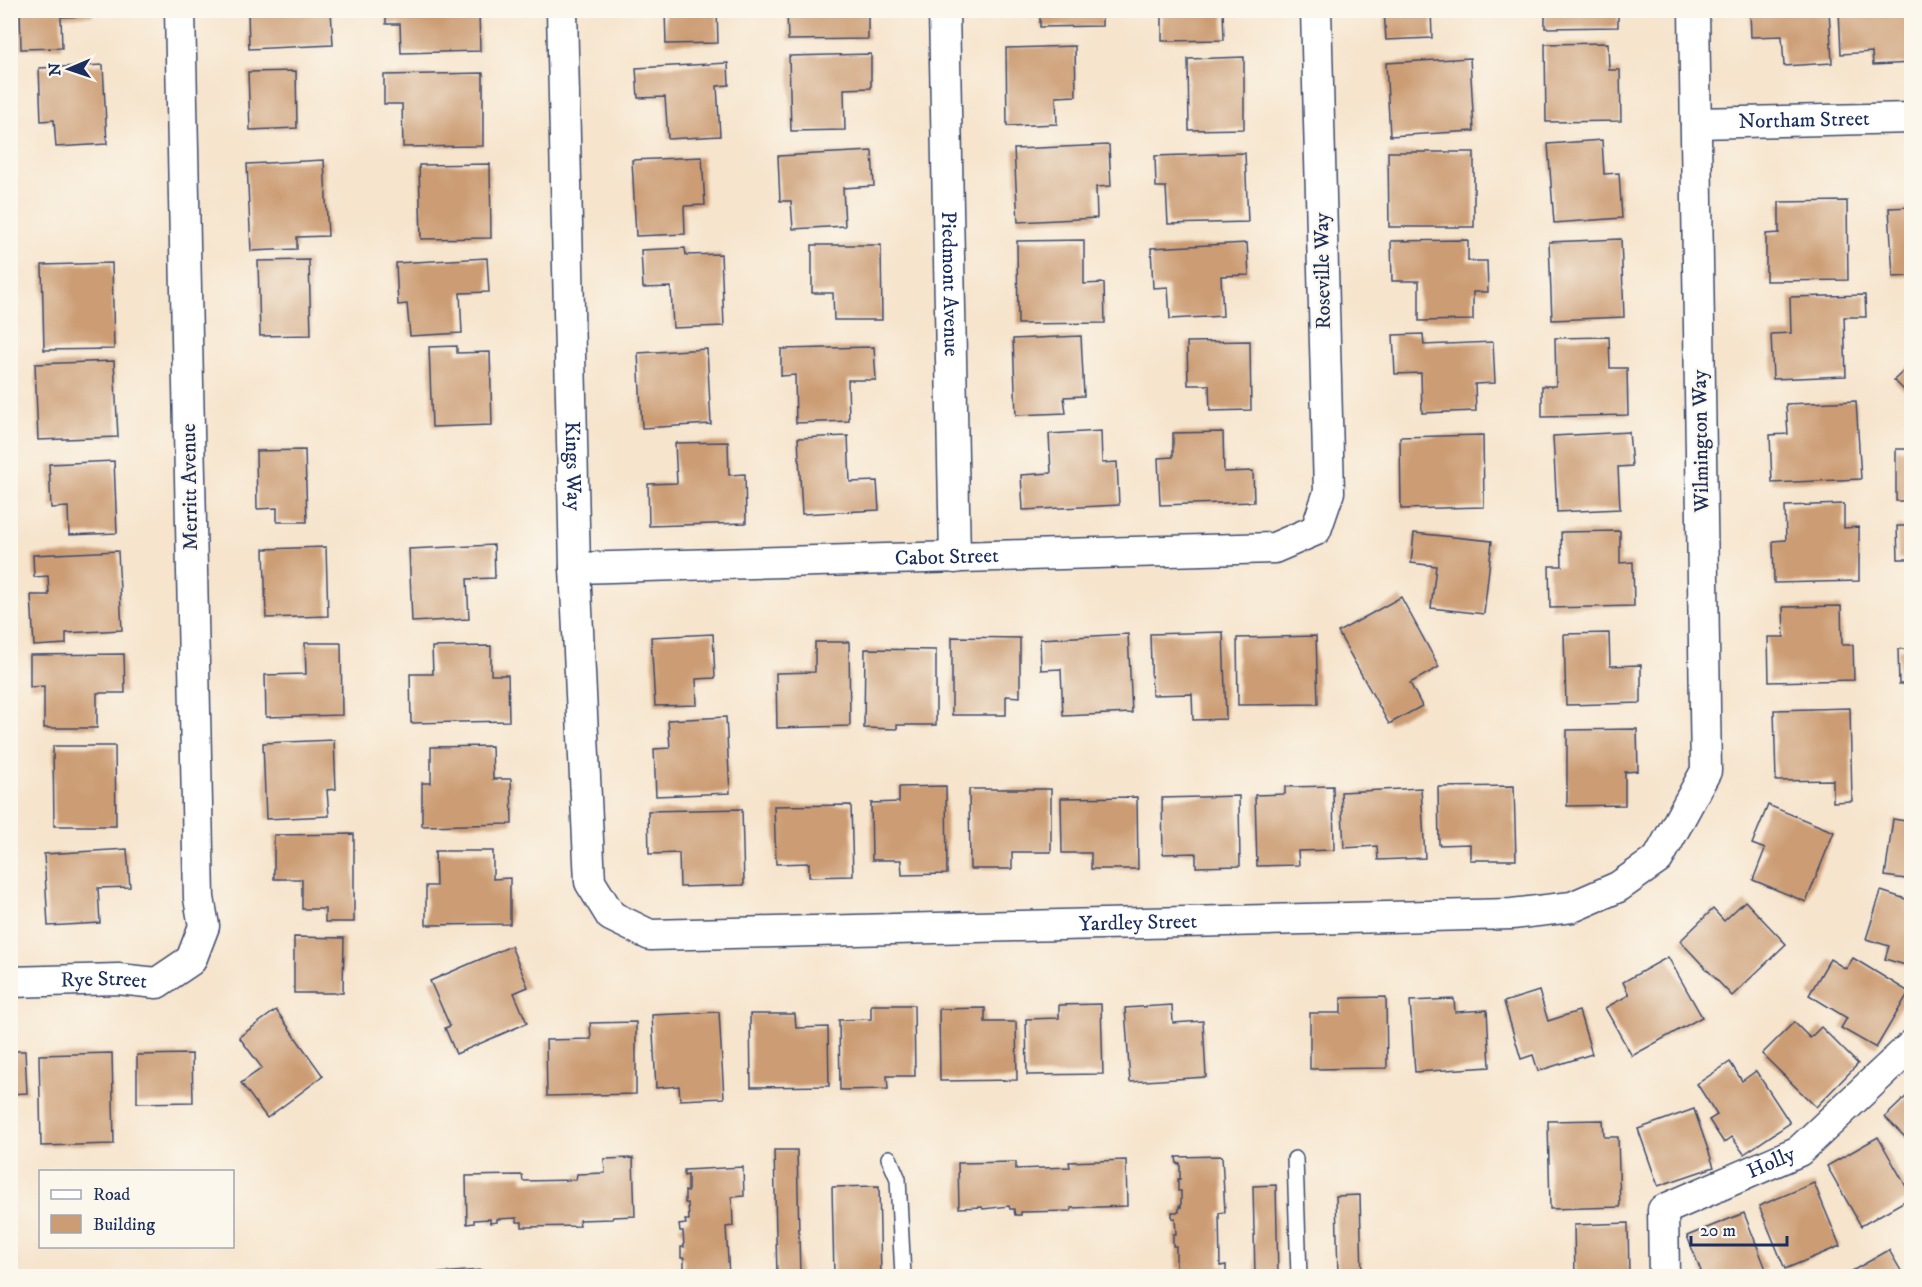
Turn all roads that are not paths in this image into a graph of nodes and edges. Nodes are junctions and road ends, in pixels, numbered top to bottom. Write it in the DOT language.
graph roads {
  1 [pos="180,10"];
  2 [pos="562,10"];
  3 [pos="944,10"];
  4 [pos="1316,10"];
  5 [pos="1694,10"];
  6 [pos="1911,118"];
  7 [pos="1696,123"];
  8 [pos="1316,530"];
  9 [pos="955,558"];
  10 [pos="575,568"];
  11 [pos="1658,859"];
  12 [pos="611,916"];
  13 [pos="190,960"];
  14 [pos="10,982"];
  15 [pos="1911,1045"];
  16 [pos="889,1158"];
  17 [pos="1295,1158"];
  18 [pos="903,1276"];
  19 [pos="1299,1276"];
  20 [pos="1664,1276"];
  1 -- 13 [label="street, Merritt Avenue"];
  2 -- 10 [label="street, Kings Way"];
  3 -- 9 [label="street, Piedmont Avenue"];
  4 -- 8 [label="street, Roseville Way"];
  5 -- 7 [label="street, Wilmington Way"];
  6 -- 7 [label="street, Northam Street"];
  7 -- 11 [label="street, Wilmington Way"];
  8 -- 9 [label="street, Cabot Street"];
  9 -- 10 [label="street, Cabot Street"];
  10 -- 12 [label="street, Kings Way"];
  11 -- 12 [label="street, Yardley Street"];
  13 -- 14 [label="street, Rye Street"];
  15 -- 20 [label="street, Holly"];
  16 -- 18 [label="lane"];
  17 -- 19 [label="lane"];
}
